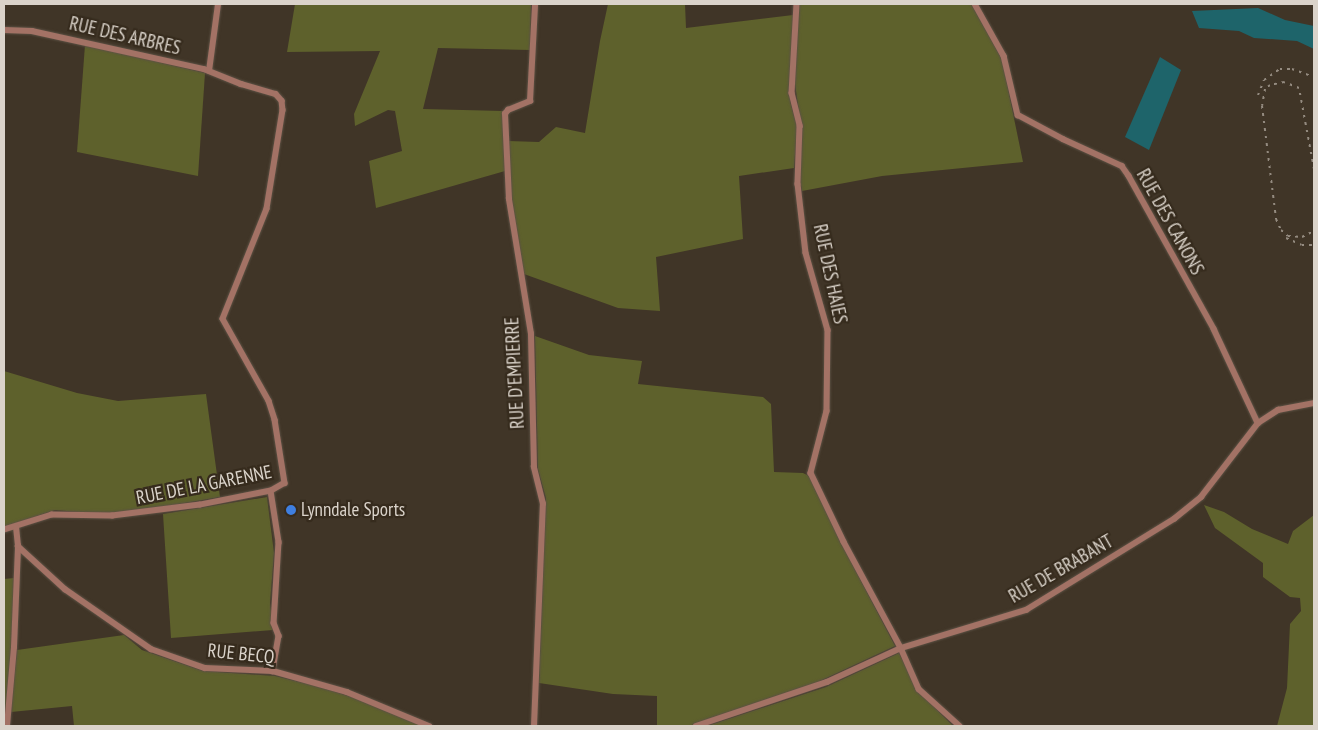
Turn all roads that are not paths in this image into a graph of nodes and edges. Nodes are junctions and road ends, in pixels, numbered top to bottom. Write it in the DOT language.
graph roads {
  1 [pos="218,4"];
  2 [pos="534,4"];
  3 [pos="797,4"];
  4 [pos="975,4"];
  5 [pos="4,30"];
  6 [pos="209,71"];
  7 [pos="1314,403"];
  8 [pos="1258,423"];
  9 [pos="270,491"];
  10 [pos="16,528"];
  11 [pos="4,530"];
  12 [pos="18,546"];
  13 [pos="900,648"];
  14 [pos="273,671"];
  15 [pos="7,726"];
  16 [pos="429,726"];
  17 [pos="534,726"];
  18 [pos="696,726"];
  19 [pos="960,726"];
  1 -- 6 [label="street"];
  2 -- 17 [label="street, RUE D'EMPIERRE"];
  3 -- 13 [label="street, RUE DES HAIES"];
  4 -- 8 [label="street, RUE DES CANONS"];
  5 -- 6 [label="street, RUE DES ARBRES"];
  6 -- 9 [label="street, RUE DE LA GARENNE"];
  7 -- 8 [label="street, RUE DE BRABANT"];
  8 -- 13 [label="street, RUE DE BRABANT"];
  9 -- 10 [label="street, RUE DE LA GARENNE"];
  9 -- 14 [label="street"];
  10 -- 11 [label="street, RUE DE LA GARENNE"];
  10 -- 12 [label="street"];
  12 -- 14 [label="street, RUE BECQ"];
  12 -- 15 [label="street"];
  13 -- 18 [label="street, RUE DE BRABANT"];
  13 -- 19 [label="street, RUE DES HAIES"];
  14 -- 16 [label="street, RUE BECQ"];
}
